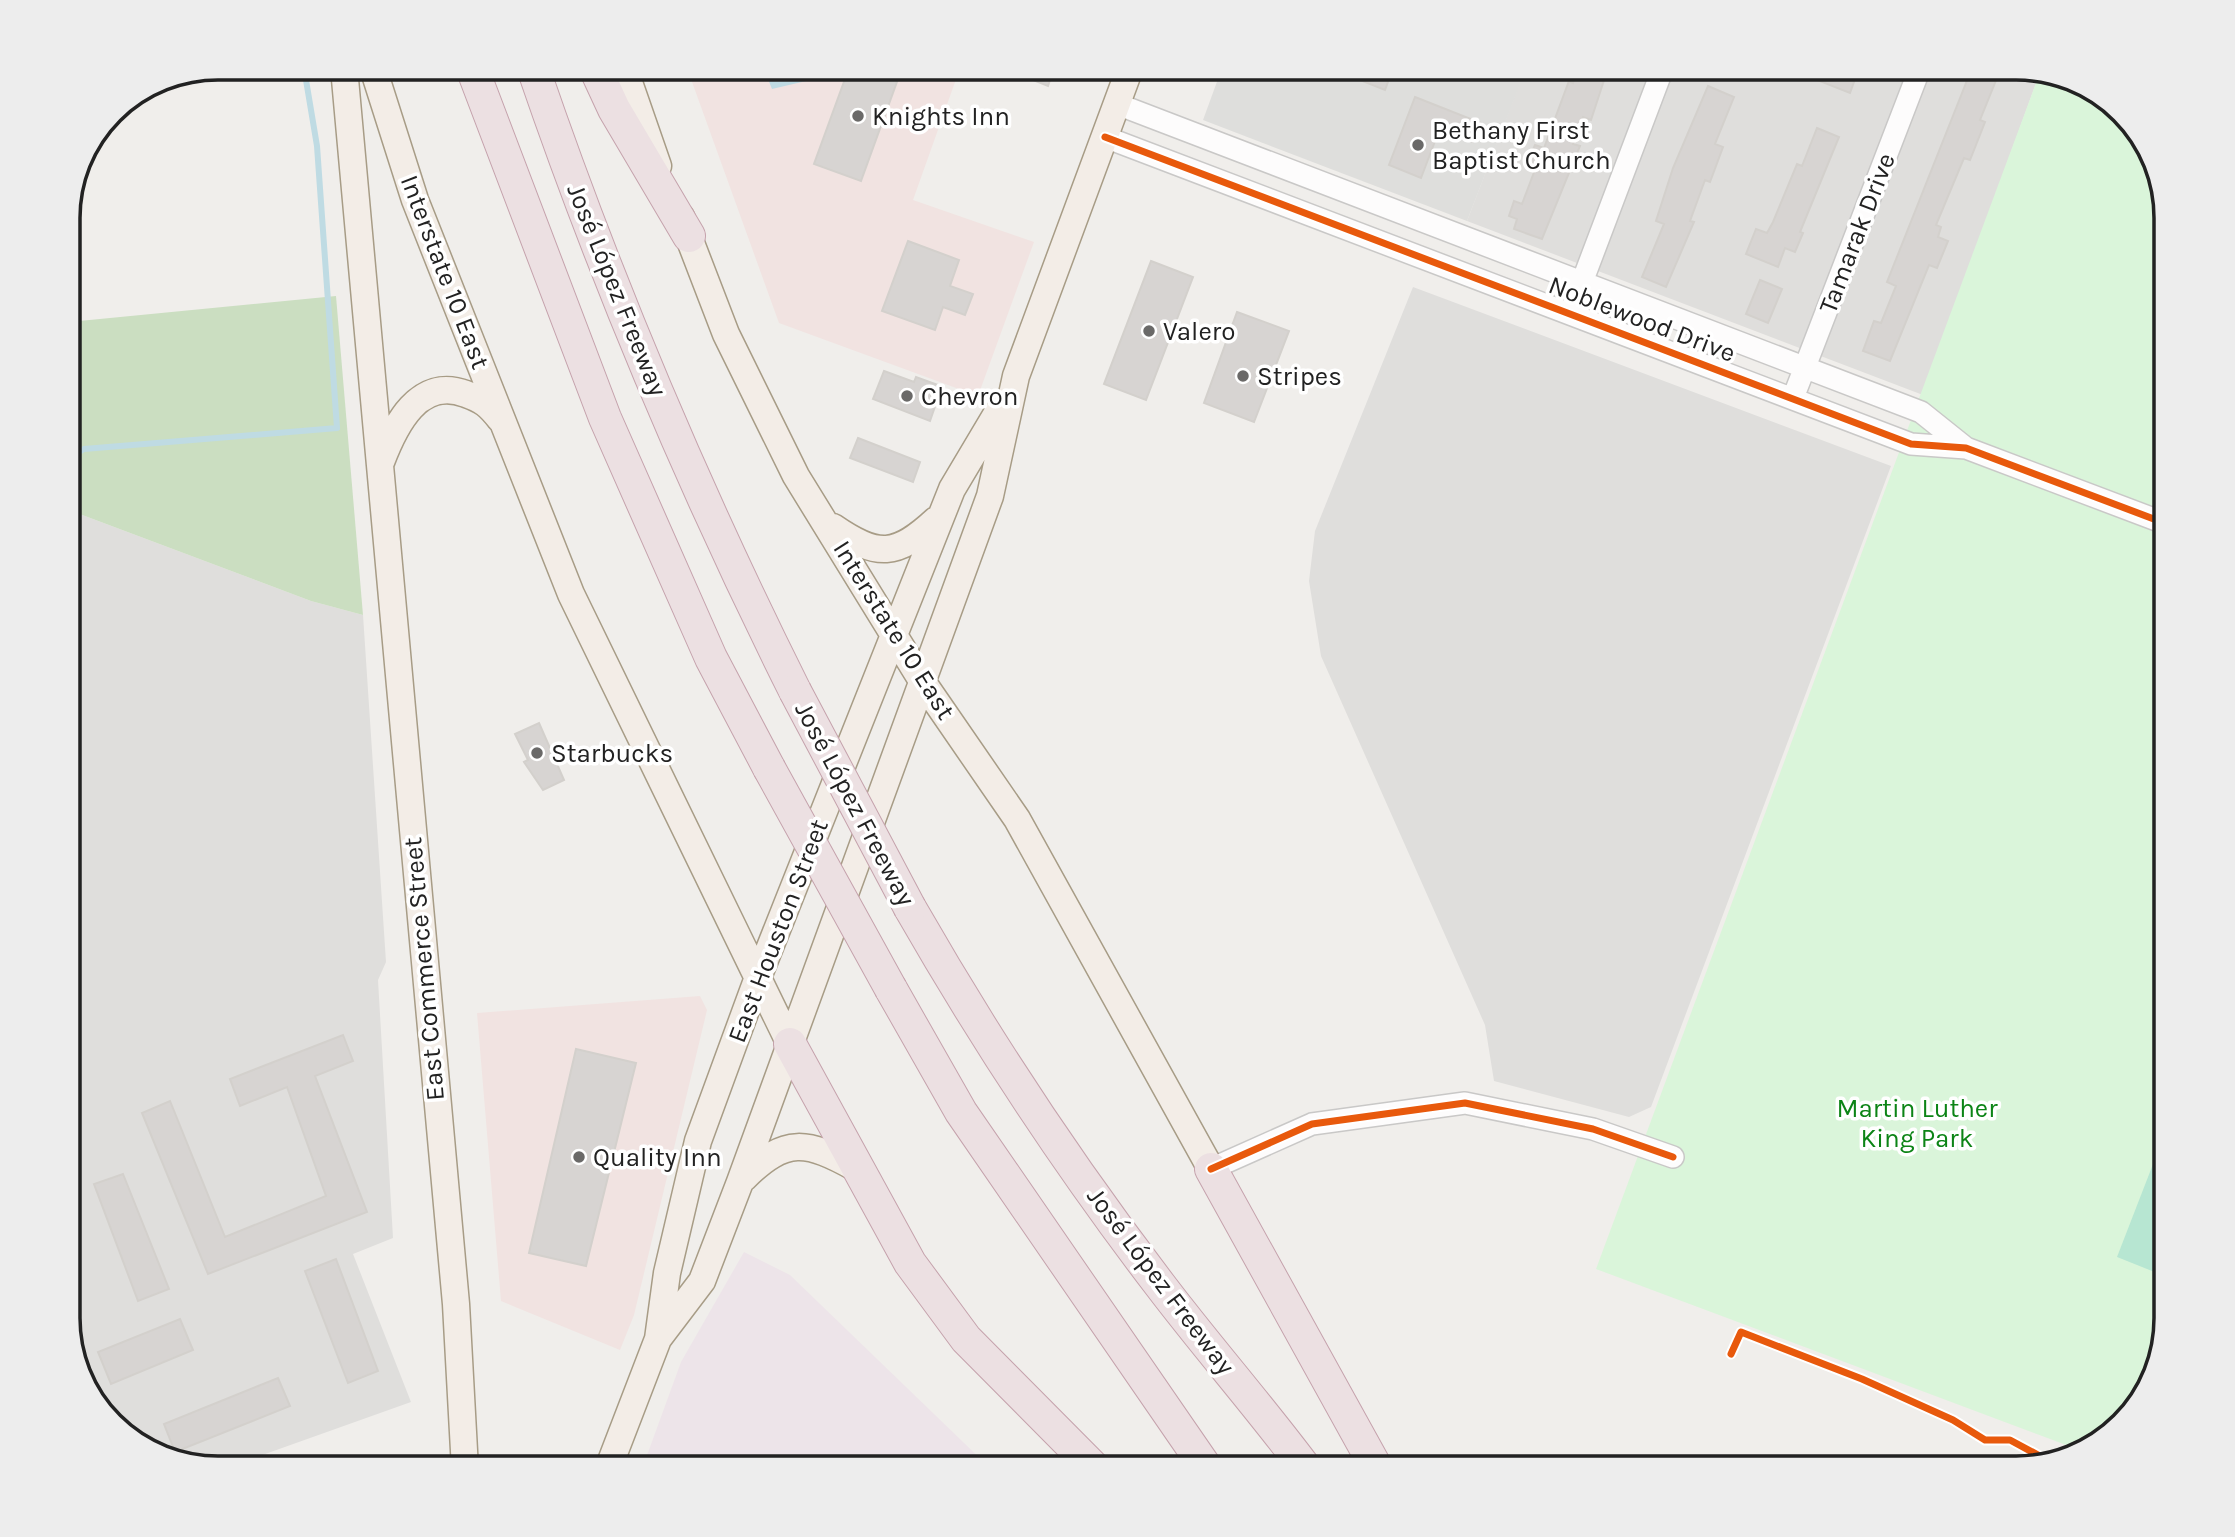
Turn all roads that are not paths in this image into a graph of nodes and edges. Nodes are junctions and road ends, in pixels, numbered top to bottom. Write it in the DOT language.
graph roads {
  1 [pos="1125,80"];
  2 [pos="1658,80"];
  3 [pos="1915,80"];
  4 [pos="345,81"];
  5 [pos="377,81"];
  6 [pos="477,81"];
  7 [pos="537,81"];
  8 [pos="600,81"];
  9 [pos="628,81"];
  10 [pos="1117,104"];
  11 [pos="1105,137"];
  12 [pos="689,236"];
  13 [pos="1581,283"];
  14 [pos="1570,313"];
  15 [pos="1805,368"];
  16 [pos="1013,386"];
  17 [pos="1793,398"];
  18 [pos="504,425"];
  19 [pos="1966,448"];
  20 [pos="378,470"];
  21 [pos="942,514"];
  22 [pos="2154,519"];
  23 [pos="827,522"];
  24 [pos="894,632"];
  25 [pos="924,684"];
  26 [pos="757,980"];
  27 [pos="790,1044"];
  28 [pos="1673,1157"];
  29 [pos="856,1168"];
  30 [pos="1211,1168"];
  31 [pos="740,1182"];
  32 [pos="658,1339"];
  33 [pos="465,1456"];
  34 [pos="613,1456"];
  35 [pos="1082,1456"];
  36 [pos="1198,1456"];
  37 [pos="1296,1456"];
  38 [pos="1370,1456"];
  1 -- 10 [label="main road, East Houston Street"];
  2 -- 13 [label="street"];
  3 -- 15 [label="street, Tamarak Drive"];
  4 -- 20 [label="main road, East Commerce Street"];
  5 -- 18 [label="main road, Interstate 10 East"];
  6 -- 36 [label="highway, bridge"];
  7 -- 37 [label="highway, José López Freeway, bridge"];
  8 -- 12 [label="highway"];
  9 -- 12 [label="main road, Interstate 10 East"];
  10 -- 11 [label="main road, East Houston Street"];
  10 -- 13 [label="street, Noblewood Drive"];
  11 -- 14 [label="street, Noblewood Drive"];
  11 -- 16 [label="main road, East Houston Street"];
  12 -- 23 [label="main road, Interstate 10 East"];
  13 -- 14 [label="street"];
  13 -- 15 [label="street, Noblewood Drive"];
  14 -- 17 [label="street, Noblewood Drive"];
  15 -- 17 [label="street, Tamarak Drive"];
  15 -- 19 [label="street, Noblewood Drive"];
  16 -- 21 [label="main road, East Houston Street"];
  16 -- 25 [label="main road, East Houston Street"];
  17 -- 19 [label="street, Noblewood Drive"];
  18 -- 20 [label="main road"];
  18 -- 26 [label="main road, Interstate 10 East"];
  19 -- 22 [label="street, Noblewood Drive"];
  20 -- 33 [label="main road, East Commerce Street"];
  21 -- 23 [label="main road"];
  21 -- 24 [label="main road, East Houston Street"];
  23 -- 24 [label="main road, Interstate 10 East"];
  24 -- 25 [label="main road, Interstate 10 East"];
  24 -- 26 [label="main road, East Houston Street"];
  25 -- 27 [label="main road, East Houston Street"];
  25 -- 30 [label="main road, Interstate 10 East"];
  26 -- 27 [label="main road, Interstate 10 East"];
  26 -- 32 [label="main road, East Houston Street"];
  27 -- 29 [label="highway"];
  27 -- 31 [label="main road, East Houston Street"];
  28 -- 30 [label="street"];
  29 -- 31 [label="main road"];
  29 -- 35 [label="highway"];
  30 -- 38 [label="highway"];
  31 -- 32 [label="main road, East Houston Street"];
  32 -- 34 [label="main road, East Houston Street"];
}
